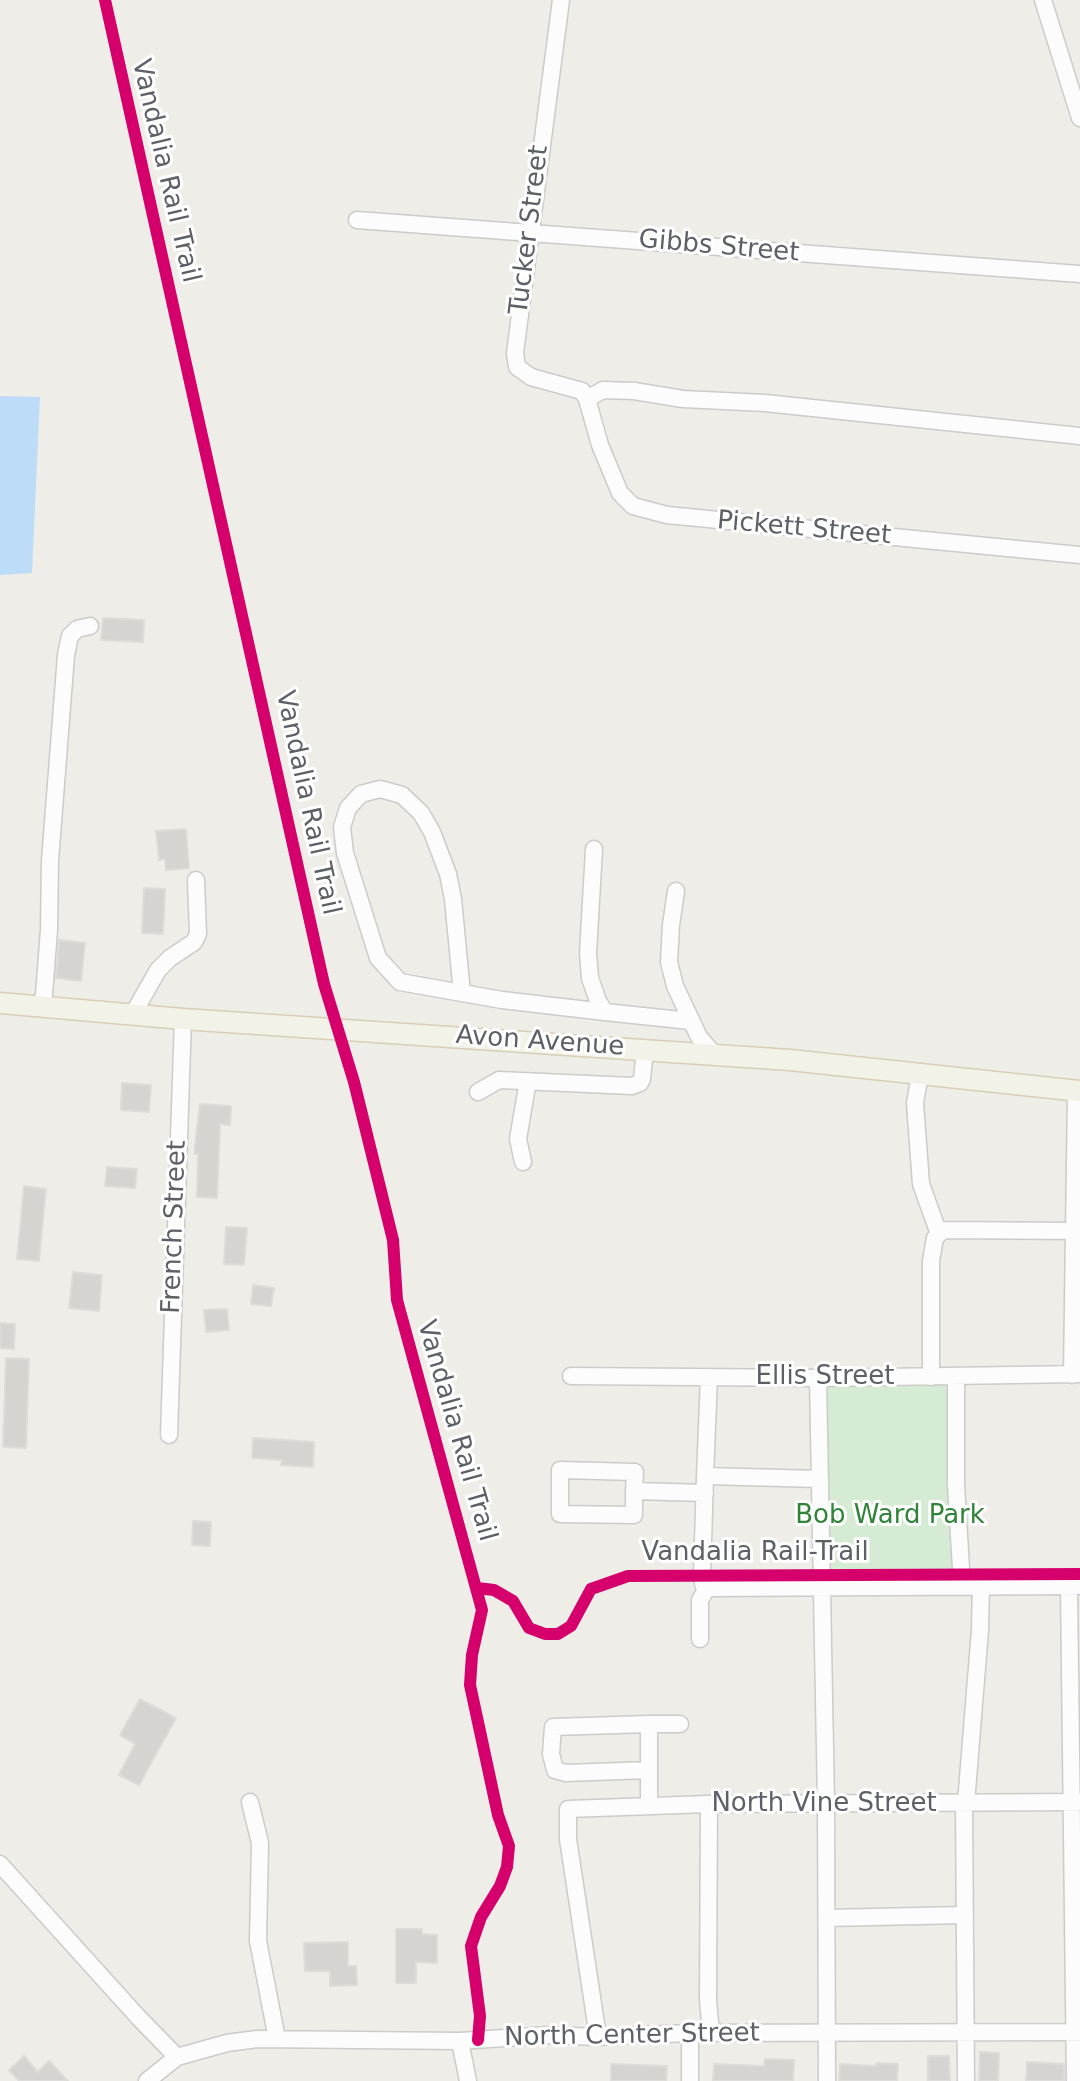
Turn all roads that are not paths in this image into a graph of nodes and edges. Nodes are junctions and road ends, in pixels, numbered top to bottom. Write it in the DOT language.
graph roads {
  1 [pos="561,0"];
  2 [pos="1043,0"];
  3 [pos="1080,118"];
  4 [pos="357,220"];
  5 [pos="529,231"];
  6 [pos="1080,274"];
  7 [pos="589,406"];
  8 [pos="1080,436"];
  9 [pos="1080,555"];
  10 [pos="90,626"];
  11 [pos="594,849"];
  12 [pos="196,880"];
  13 [pos="676,891"];
  14 [pos="462,993"];
  15 [pos="0,1003"];
  16 [pos="43,1007"];
  17 [pos="605,1012"];
  18 [pos="133,1014"];
  19 [pos="183,1019"];
  20 [pos="690,1021"];
  21 [pos="645,1049"];
  22 [pos="714,1054"];
  23 [pos="920,1074"];
  24 [pos="528,1081"];
  25 [pos="1078,1091"];
  26 [pos="478,1092"];
  27 [pos="523,1162"];
  28 [pos="1074,1231"];
  29 [pos="939,1234"];
  30 [pos="1076,1374"];
  31 [pos="571,1376"];
  32 [pos="956,1376"];
  33 [pos="709,1377"];
  34 [pos="931,1377"];
  35 [pos="818,1378"];
  36 [pos="169,1435"];
  37 [pos="820,1479"];
  38 [pos="705,1485"];
  39 [pos="634,1491"];
  40 [pos="962,1585"];
  41 [pos="981,1585"];
  42 [pos="822,1586"];
  43 [pos="1075,1586"];
  44 [pos="707,1588"];
  45 [pos="700,1639"];
  46 [pos="649,1724"];
  47 [pos="680,1724"];
  48 [pos="649,1770"];
  49 [pos="250,1802"];
  50 [pos="1077,1802"];
  51 [pos="965,1803"];
  52 [pos="709,1804"];
  53 [pos="826,1804"];
  54 [pos="649,1806"];
  55 [pos="0,1864"];
  56 [pos="965,1915"];
  57 [pos="827,1918"];
  58 [pos="966,2032"];
  59 [pos="1077,2032"];
  60 [pos="690,2033"];
  61 [pos="711,2033"];
  62 [pos="827,2034"];
  63 [pos="598,2037"];
  64 [pos="277,2039"];
  65 [pos="460,2041"];
  66 [pos="177,2057"];
  67 [pos="147,2081"];
  68 [pos="468,2081"];
  69 [pos="690,2081"];
  70 [pos="827,2081"];
  71 [pos="966,2081"];
  72 [pos="1075,2081"];
  1 -- 5 [label="street, Tucker Street"];
  2 -- 3 [label="street"];
  4 -- 5 [label="street, Gibbs Street"];
  5 -- 6 [label="street, Gibbs Street"];
  5 -- 7 [label="street, Tucker Street"];
  7 -- 8 [label="street"];
  7 -- 9 [label="street, Pickett Street"];
  10 -- 16 [label="street"];
  11 -- 17 [label="street"];
  12 -- 18 [label="street"];
  13 -- 20 [label="street"];
  14 -- 14 [label="street"];
  14 -- 17 [label="street"];
  15 -- 16 [label="main road, Avon Avenue"];
  16 -- 18 [label="main road, Avon Avenue"];
  17 -- 20 [label="street"];
  18 -- 19 [label="main road, Avon Avenue"];
  19 -- 21 [label="main road, Avon Avenue"];
  19 -- 36 [label="street, French Street"];
  20 -- 22 [label="street"];
  21 -- 22 [label="main road, Avon Avenue"];
  21 -- 24 [label="street"];
  22 -- 23 [label="main road, Avon Avenue"];
  23 -- 25 [label="main road, Avon Avenue"];
  23 -- 29 [label="street"];
  24 -- 26 [label="street"];
  24 -- 27 [label="street"];
  25 -- 28 [label="street"];
  28 -- 29 [label="street"];
  28 -- 30 [label="street"];
  29 -- 34 [label="street"];
  30 -- 32 [label="street, Ellis Street"];
  31 -- 33 [label="street, Ellis Street"];
  32 -- 34 [label="street, Ellis Street"];
  32 -- 40 [label="street"];
  33 -- 35 [label="street, Ellis Street"];
  33 -- 38 [label="street"];
  34 -- 35 [label="street, Ellis Street"];
  35 -- 37 [label="street"];
  37 -- 38 [label="street"];
  37 -- 42 [label="street"];
  38 -- 39 [label="street"];
  38 -- 44 [label="street"];
  39 -- 39 [label="street"];
  40 -- 41 [label="street"];
  40 -- 42 [label="street"];
  41 -- 43 [label="street"];
  41 -- 51 [label="street"];
  42 -- 44 [label="street"];
  42 -- 53 [label="street"];
  43 -- 50 [label="street"];
  44 -- 45 [label="street"];
  46 -- 47 [label="street"];
  46 -- 48 [label="street"];
  46 -- 48 [label="street"];
  48 -- 54 [label="street"];
  49 -- 64 [label="street"];
  50 -- 51 [label="street, North Vine Street"];
  50 -- 59 [label="street"];
  51 -- 53 [label="street, North Vine Street"];
  51 -- 56 [label="street"];
  52 -- 53 [label="street, North Vine Street"];
  52 -- 54 [label="street, North Vine Street"];
  52 -- 61 [label="street"];
  53 -- 57 [label="street"];
  54 -- 63 [label="street, North Vine Street"];
  55 -- 66 [label="street"];
  56 -- 57 [label="street"];
  56 -- 58 [label="street"];
  57 -- 62 [label="street"];
  58 -- 59 [label="street, North Center Street"];
  58 -- 62 [label="street, North Center Street"];
  58 -- 71 [label="street"];
  59 -- 72 [label="street"];
  60 -- 61 [label="street, North Center Street"];
  60 -- 63 [label="street, North Center Street"];
  60 -- 69 [label="street"];
  61 -- 62 [label="street, North Center Street"];
  62 -- 70 [label="street"];
  63 -- 65 [label="street, North Center Street"];
  64 -- 65 [label="street, North Center Street"];
  64 -- 66 [label="street, North Center Street"];
  65 -- 68 [label="street"];
  66 -- 67 [label="street, North Center Street"];
}
